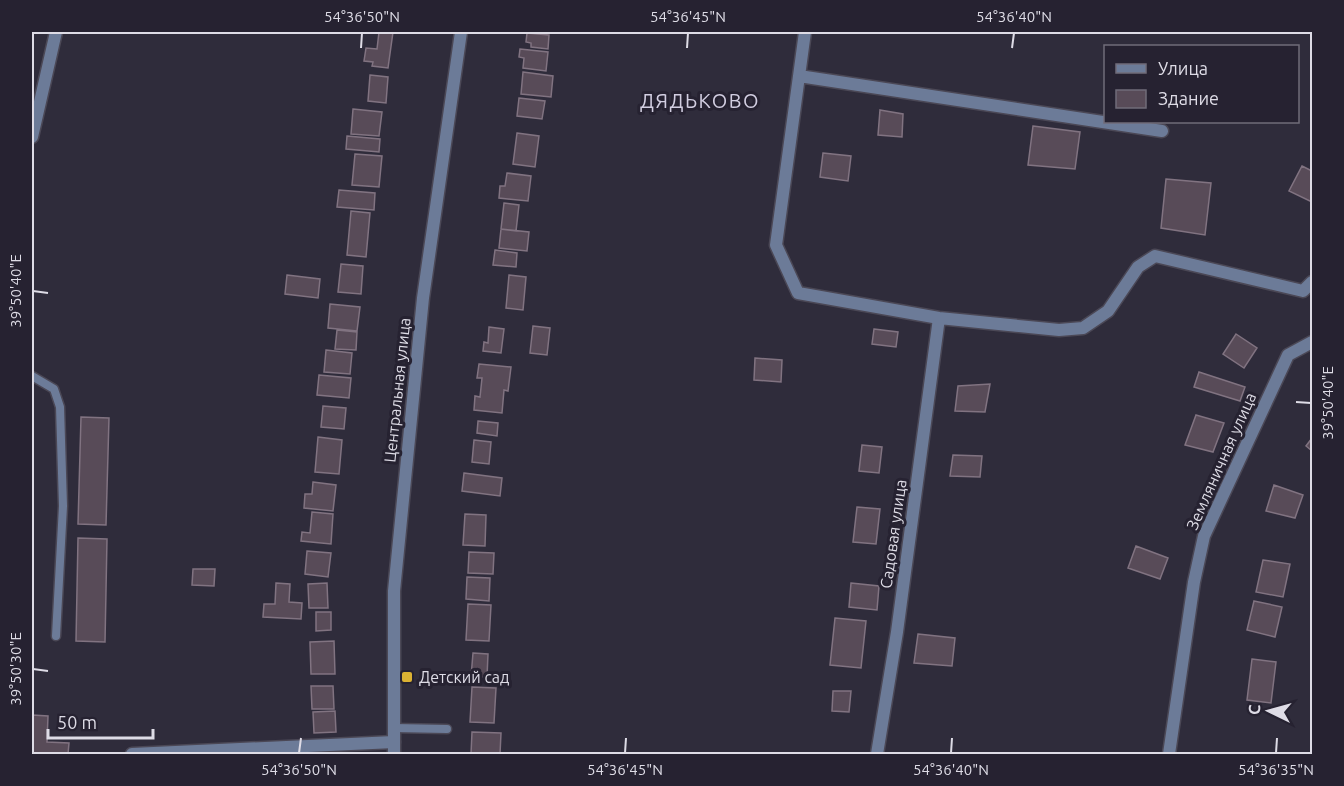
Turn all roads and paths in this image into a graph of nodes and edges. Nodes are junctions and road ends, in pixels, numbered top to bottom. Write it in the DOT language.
graph roads {
  1 [pos="56,32"];
  2 [pos="461,32"];
  3 [pos="805,32"];
  4 [pos="799,76"];
  5 [pos="1104,122"];
  6 [pos="1109,123"];
  7 [pos="1162,131"];
  8 [pos="32,137"];
  9 [pos="1312,282"];
  10 [pos="939,318"];
  11 [pos="1312,342"];
  12 [pos="32,376"];
  13 [pos="56,636"];
  14 [pos="394,728"];
  15 [pos="447,729"];
  16 [pos="394,748"];
  17 [pos="132,754"];
  18 [pos="877,754"];
  19 [pos="1169,754"];
  1 -- 8 [label="street"];
  2 -- 14 [label="street, Центральная улица"];
  3 -- 4 [label="street"];
  4 -- 5 [label="street"];
  4 -- 10 [label="street"];
  6 -- 7 [label="street"];
  9 -- 10 [label="street"];
  10 -- 18 [label="street, Садовая улица"];
  11 -- 19 [label="street, Земляничная улица"];
  12 -- 13 [label="lane"];
  14 -- 15 [label="lane"];
  14 -- 16 [label="street, Центральная улица"];
  16 -- 17 [label="street"];
}
